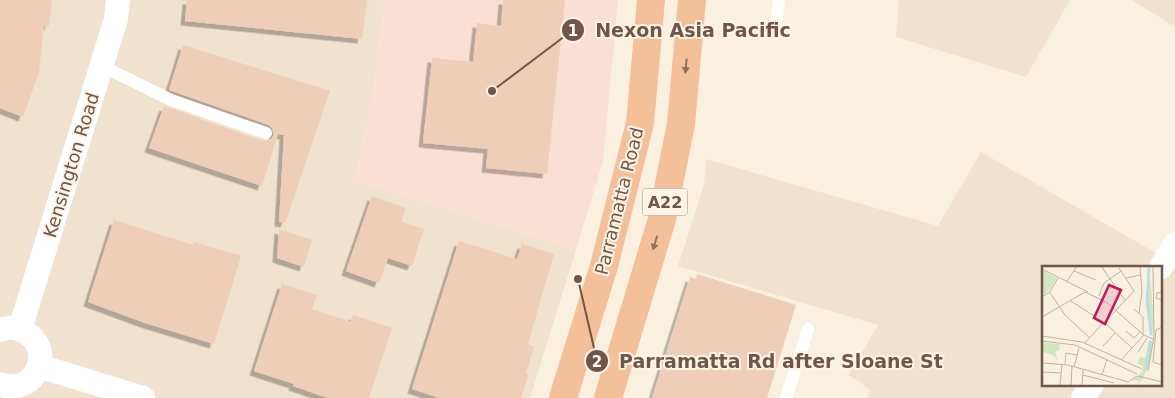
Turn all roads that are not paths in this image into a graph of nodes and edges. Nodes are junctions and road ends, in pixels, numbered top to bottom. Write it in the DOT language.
graph roads {
  1 [pos="118,0"];
  2 [pos="652,0"];
  3 [pos="692,0"];
  4 [pos="779,0"];
  5 [pos="775,34"];
  6 [pos="102,66"];
  7 [pos="266,133"];
  8 [pos="1175,244"];
  9 [pos="1162,266"];
  10 [pos="808,329"];
  11 [pos="10,330"];
  12 [pos="39,366"];
  13 [pos="1091,386"];
  14 [pos="2,389"];
  15 [pos="144,398"];
  16 [pos="563,398"];
  17 [pos="608,398"];
  18 [pos="786,398"];
  19 [pos="1083,398"];
  1 -- 6 [label="street, Kensington Road"];
  2 -- 16 [label="highway, Parramatta Road / A22"];
  3 -- 17 [label="highway, A22, one-way"];
  4 -- 5 [label="lane"];
  6 -- 7 [label="lane"];
  6 -- 11 [label="street, Kensington Road"];
  8 -- 9 [label="street"];
  10 -- 18 [label="lane"];
  11 -- 12 [label="street"];
  12 -- 14 [label="street"];
  12 -- 15 [label="street"];
  13 -- 19 [label="street"];
}
